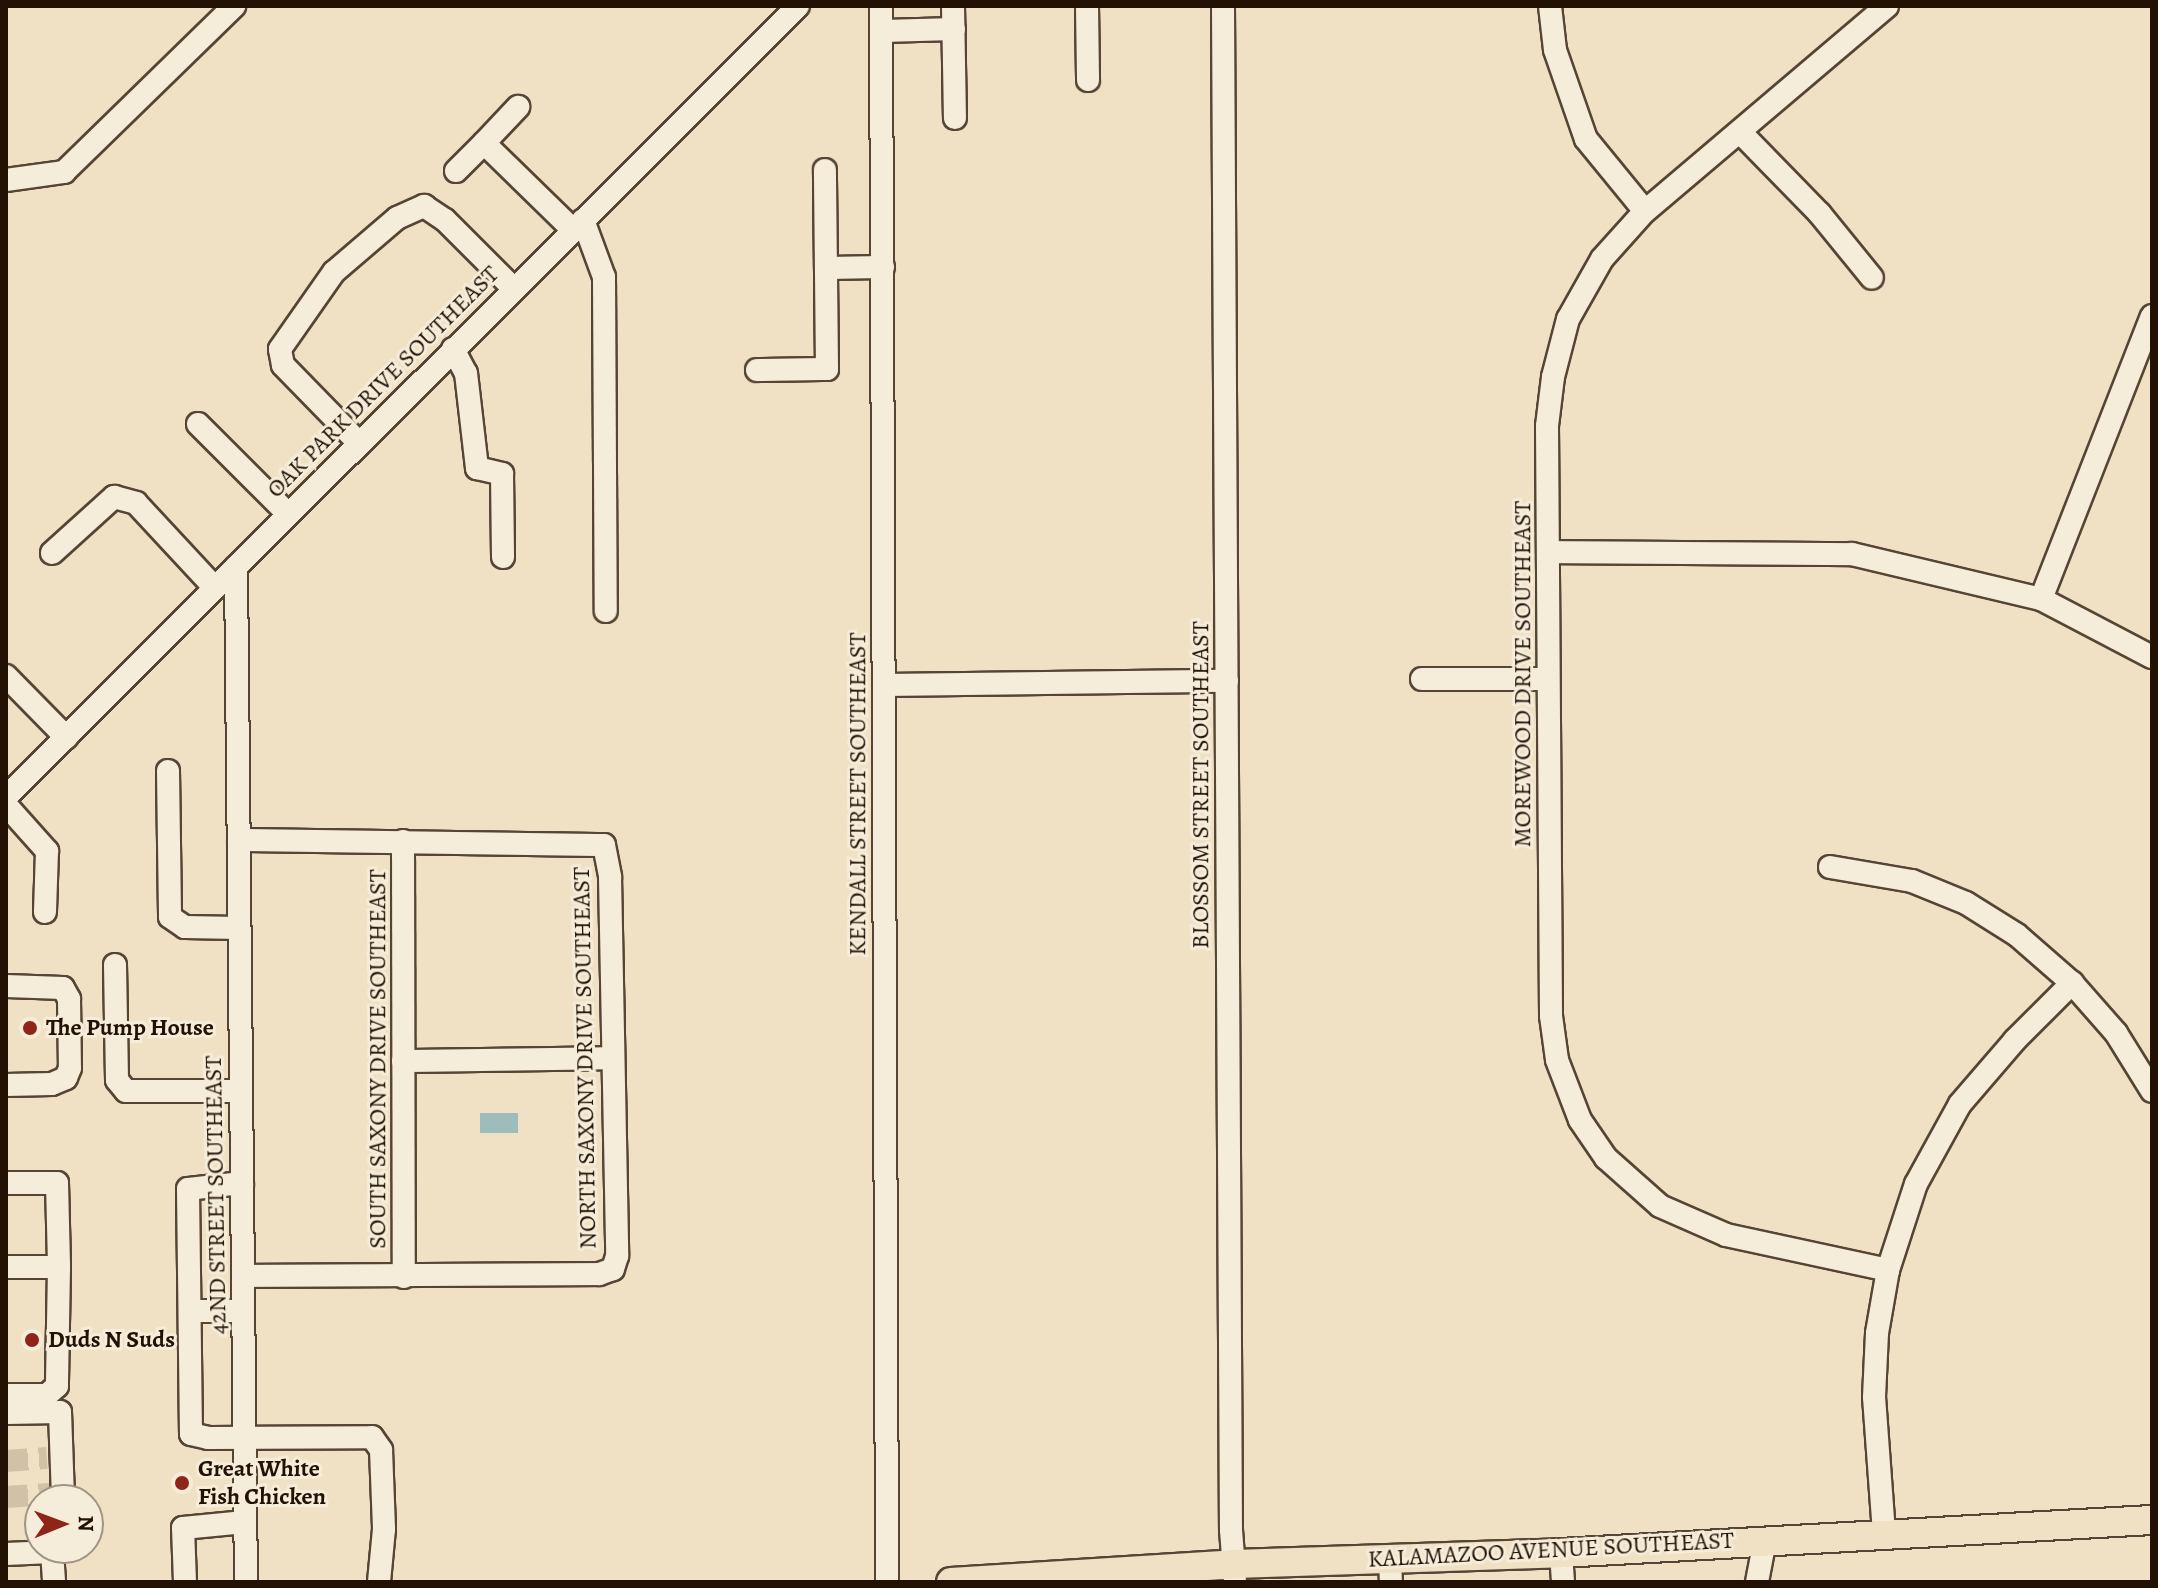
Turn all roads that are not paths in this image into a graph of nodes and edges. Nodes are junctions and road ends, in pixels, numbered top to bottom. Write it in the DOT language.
graph roads {
  1 [pos="234,6"];
  2 [pos="881,6"];
  3 [pos="953,6"];
  4 [pos="1087,6"];
  5 [pos="1223,6"];
  6 [pos="1550,6"];
  7 [pos="1887,6"];
  8 [pos="795,7"];
  9 [pos="954,29"];
  10 [pos="883,31"];
  11 [pos="1088,80"];
  12 [pos="518,107"];
  13 [pos="955,118"];
  14 [pos="1741,133"];
  15 [pos="484,143"];
  16 [pos="825,170"];
  17 [pos="456,171"];
  18 [pos="6,180"];
  19 [pos="1645,211"];
  20 [pos="578,225"];
  21 [pos="883,267"];
  22 [pos="826,268"];
  23 [pos="1872,278"];
  24 [pos="514,289"];
  25 [pos="2151,322"];
  26 [pos="453,349"];
  27 [pos="757,370"];
  28 [pos="198,424"];
  29 [pos="359,443"];
  30 [pos="288,514"];
  31 [pos="1548,552"];
  32 [pos="52,553"];
  33 [pos="503,557"];
  34 [pos="236,567"];
  35 [pos="215,588"];
  36 [pos="2041,599"];
  37 [pos="606,611"];
  38 [pos="2152,657"];
  39 [pos="6,676"];
  40 [pos="1422,679"];
  41 [pos="1548,679"];
  42 [pos="1227,681"];
  43 [pos="884,685"];
  44 [pos="66,737"];
  45 [pos="168,771"];
  46 [pos="6,797"];
  47 [pos="6,805"];
  48 [pos="239,840"];
  49 [pos="403,841"];
  50 [pos="1830,867"];
  51 [pos="45,912"];
  52 [pos="239,928"];
  53 [pos="115,965"];
  54 [pos="2072,983"];
  55 [pos="6,986"];
  56 [pos="613,1058"];
  57 [pos="403,1061"];
  58 [pos="6,1085"];
  59 [pos="241,1091"];
  60 [pos="2152,1091"];
  61 [pos="6,1183"];
  62 [pos="242,1183"];
  63 [pos="6,1267"];
  64 [pos="59,1267"];
  65 [pos="1888,1270"];
  66 [pos="243,1276"];
  67 [pos="404,1277"];
  68 [pos="191,1311"];
  69 [pos="243,1311"];
  70 [pos="6,1395"];
  71 [pos="6,1413"];
  72 [pos="245,1438"];
  73 [pos="58,1484"];
  74 [pos="2152,1520"];
  75 [pos="245,1522"];
  76 [pos="1884,1533"];
  77 [pos="1765,1540"];
  78 [pos="1561,1553"];
  79 [pos="1390,1570"];
  80 [pos="1235,1573"];
  81 [pos="185,1582"];
  82 [pos="246,1582"];
  83 [pos="379,1582"];
  84 [pos="887,1582"];
  85 [pos="951,1582"];
  86 [pos="1563,1582"];
  87 [pos="1757,1582"];
  1 -- 18 [label="street"];
  2 -- 10 [label="street, KENDALL STREET SOUTHEAST"];
  3 -- 9 [label="street"];
  4 -- 11 [label="street"];
  5 -- 42 [label="street, BLOSSOM STREET SOUTHEAST"];
  6 -- 19 [label="street"];
  7 -- 14 [label="street, MOREWOOD DRIVE SOUTHEAST"];
  8 -- 20 [label="street, OAK PARK DRIVE SOUTHEAST"];
  9 -- 10 [label="street"];
  9 -- 13 [label="street"];
  10 -- 21 [label="street, KENDALL STREET SOUTHEAST"];
  12 -- 15 [label="street"];
  14 -- 19 [label="street, MOREWOOD DRIVE SOUTHEAST"];
  14 -- 23 [label="street"];
  15 -- 17 [label="street"];
  15 -- 20 [label="street"];
  16 -- 22 [label="street"];
  19 -- 31 [label="street, MOREWOOD DRIVE SOUTHEAST"];
  20 -- 24 [label="street, OAK PARK DRIVE SOUTHEAST"];
  20 -- 37 [label="street"];
  21 -- 22 [label="street"];
  21 -- 43 [label="street, KENDALL STREET SOUTHEAST"];
  22 -- 27 [label="street"];
  24 -- 26 [label="street, OAK PARK DRIVE SOUTHEAST"];
  24 -- 29 [label="street"];
  25 -- 36 [label="street"];
  26 -- 29 [label="street, OAK PARK DRIVE SOUTHEAST"];
  26 -- 33 [label="street"];
  28 -- 30 [label="street"];
  29 -- 30 [label="street, OAK PARK DRIVE SOUTHEAST"];
  30 -- 34 [label="street, OAK PARK DRIVE SOUTHEAST"];
  31 -- 36 [label="street"];
  31 -- 41 [label="street, MOREWOOD DRIVE SOUTHEAST"];
  32 -- 35 [label="street"];
  34 -- 35 [label="street, OAK PARK DRIVE SOUTHEAST"];
  34 -- 48 [label="street, 42ND STREET SOUTHEAST"];
  35 -- 44 [label="street, OAK PARK DRIVE SOUTHEAST"];
  36 -- 38 [label="street"];
  39 -- 44 [label="street"];
  40 -- 41 [label="street"];
  41 -- 65 [label="street, MOREWOOD DRIVE SOUTHEAST"];
  42 -- 43 [label="street"];
  42 -- 80 [label="street, BLOSSOM STREET SOUTHEAST"];
  43 -- 84 [label="street, KENDALL STREET SOUTHEAST"];
  44 -- 46 [label="street, OAK PARK DRIVE SOUTHEAST"];
  45 -- 52 [label="street"];
  47 -- 51 [label="street"];
  48 -- 49 [label="street"];
  48 -- 52 [label="street, 42ND STREET SOUTHEAST"];
  49 -- 56 [label="street, NORTH SAXONY DRIVE SOUTHEAST"];
  49 -- 57 [label="street, SOUTH SAXONY DRIVE SOUTHEAST"];
  50 -- 54 [label="street"];
  52 -- 59 [label="street, 42ND STREET SOUTHEAST"];
  53 -- 59 [label="street"];
  54 -- 60 [label="street"];
  54 -- 65 [label="street"];
  55 -- 58 [label="street"];
  56 -- 57 [label="street"];
  56 -- 67 [label="street, NORTH SAXONY DRIVE SOUTHEAST"];
  57 -- 67 [label="street, SOUTH SAXONY DRIVE SOUTHEAST"];
  59 -- 62 [label="street, 42ND STREET SOUTHEAST"];
  61 -- 64 [label="street"];
  62 -- 66 [label="street, 42ND STREET SOUTHEAST"];
  62 -- 68 [label="street"];
  63 -- 64 [label="street"];
  64 -- 70 [label="street"];
  65 -- 76 [label="street"];
  66 -- 67 [label="street"];
  66 -- 69 [label="street, 42ND STREET SOUTHEAST"];
  68 -- 69 [label="street"];
  68 -- 72 [label="street"];
  69 -- 72 [label="street, 42ND STREET SOUTHEAST"];
  71 -- 73 [label="street"];
  72 -- 75 [label="street, 42ND STREET SOUTHEAST"];
  72 -- 83 [label="street"];
  74 -- 76 [label="main road, KALAMAZOO AVENUE SOUTHEAST"];
  75 -- 81 [label="street"];
  75 -- 82 [label="street, 42ND STREET SOUTHEAST"];
  76 -- 77 [label="main road, KALAMAZOO AVENUE SOUTHEAST"];
  77 -- 78 [label="main road, KALAMAZOO AVENUE SOUTHEAST"];
  77 -- 87 [label="street"];
  78 -- 79 [label="main road, KALAMAZOO AVENUE SOUTHEAST"];
  78 -- 86 [label="street"];
  79 -- 80 [label="main road, KALAMAZOO AVENUE SOUTHEAST"];
  80 -- 85 [label="main road, KALAMAZOO AVENUE SOUTHEAST"];
}
